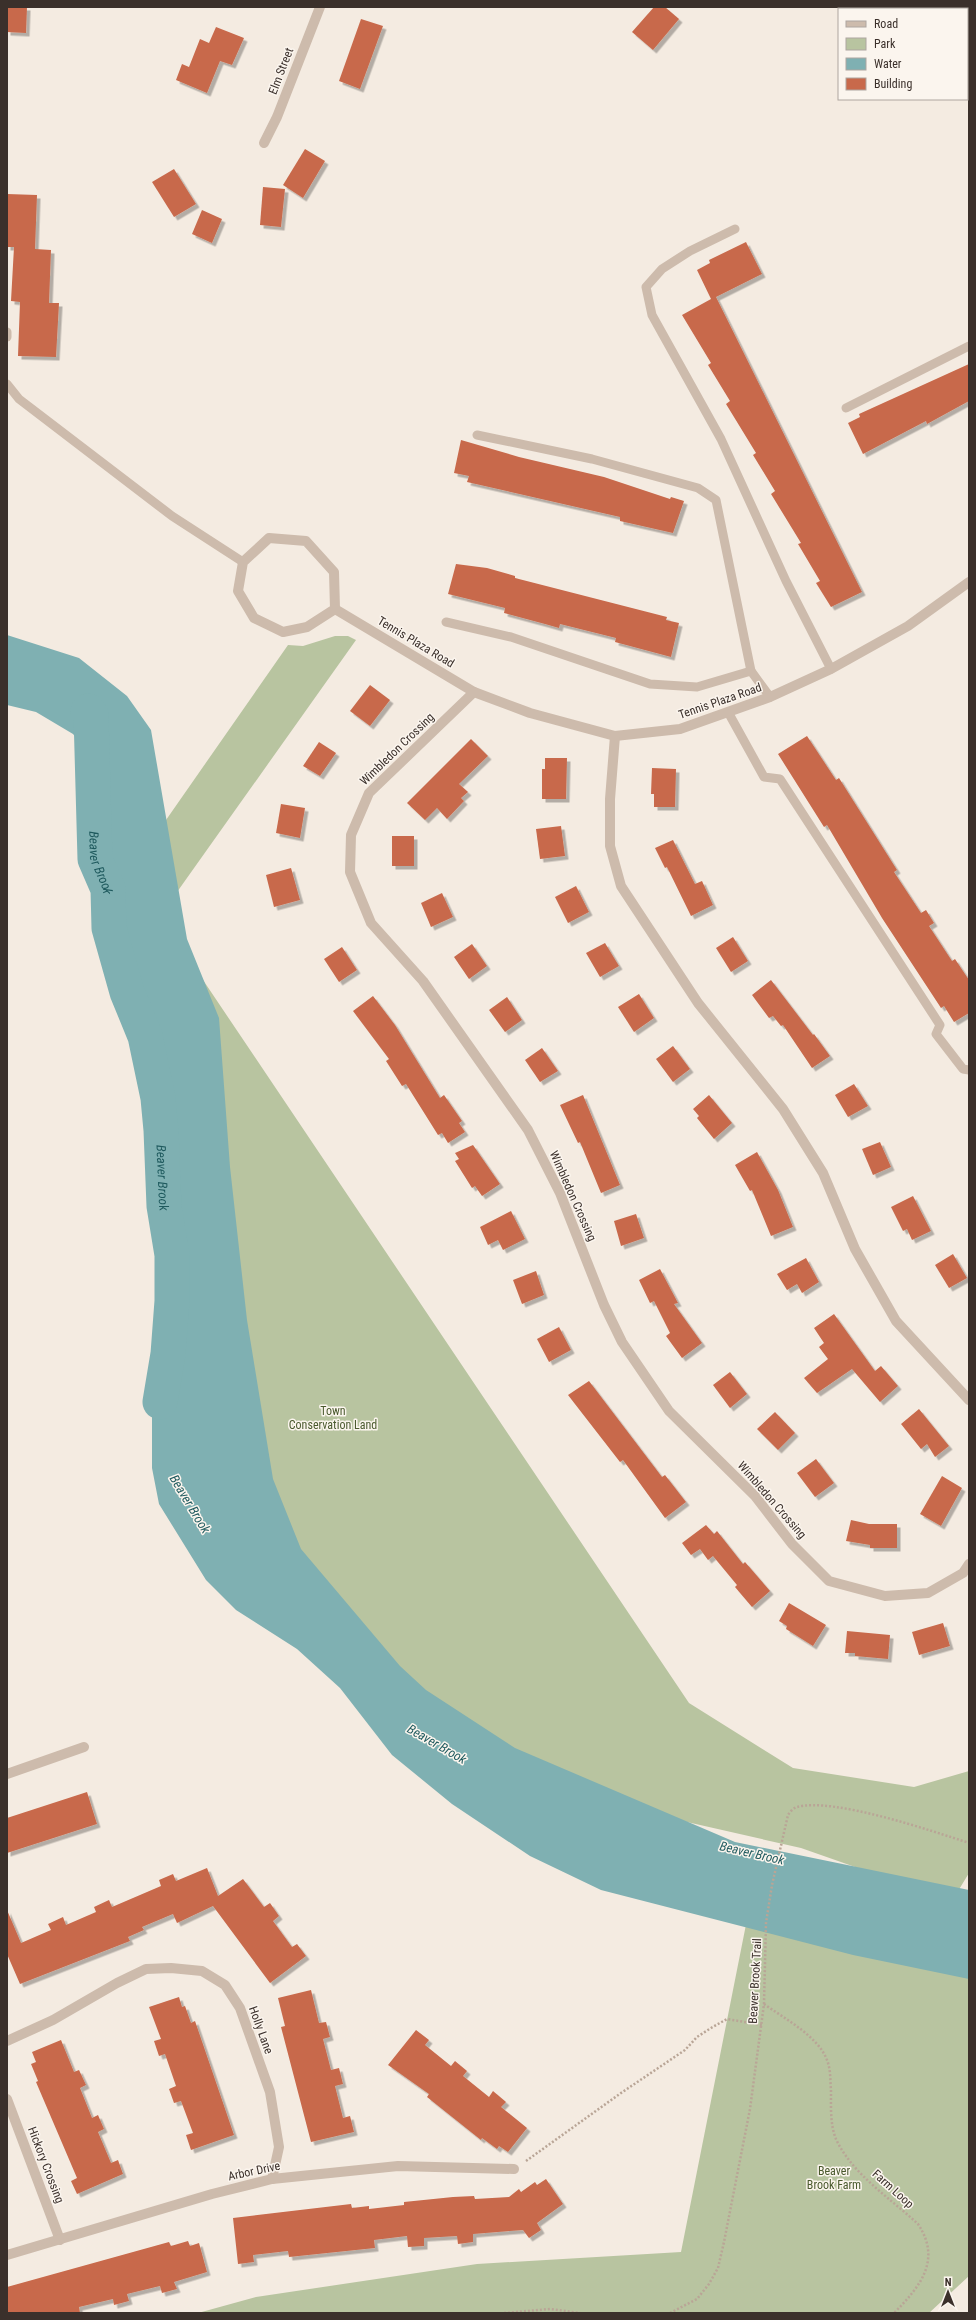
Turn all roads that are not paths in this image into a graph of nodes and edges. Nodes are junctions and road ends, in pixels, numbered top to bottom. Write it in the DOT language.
graph roads {
  1 [pos="320,7"];
  2 [pos="264,143"];
  3 [pos="735,230"];
  4 [pos="7,332"];
  5 [pos="7,337"];
  6 [pos="969,346"];
  7 [pos="7,384"];
  8 [pos="846,408"];
  9 [pos="477,435"];
  10 [pos="243,562"];
  11 [pos="969,582"];
  12 [pos="335,609"];
  13 [pos="446,622"];
  14 [pos="831,669"];
  15 [pos="751,671"];
  16 [pos="474,692"];
  17 [pos="770,697"];
  18 [pos="728,712"];
  19 [pos="615,736"];
  20 [pos="969,1070"];
  21 [pos="969,1400"];
  22 [pos="969,1564"];
  23 [pos="84,1747"];
  24 [pos="7,1774"];
  25 [pos="7,2041"];
  26 [pos="7,2099"];
  27 [pos="514,2169"];
  28 [pos="272,2179"];
  29 [pos="60,2240"];
  30 [pos="7,2254"];
  1 -- 2 [label="street, Elm Street"];
  3 -- 14 [label="lane"];
  4 -- 5 [label="lane"];
  6 -- 8 [label="lane"];
  7 -- 10 [label="lane"];
  9 -- 15 [label="lane"];
  10 -- 12 [label="street"];
  10 -- 12 [label="street"];
  11 -- 14 [label="street, Tennis Plaza Road"];
  12 -- 16 [label="street, Tennis Plaza Road"];
  13 -- 15 [label="lane"];
  14 -- 17 [label="street, Tennis Plaza Road"];
  15 -- 17 [label="lane"];
  16 -- 19 [label="street, Tennis Plaza Road"];
  16 -- 22 [label="street, Wimbledon Crossing"];
  17 -- 18 [label="street, Tennis Plaza Road"];
  18 -- 19 [label="street, Tennis Plaza Road"];
  18 -- 20 [label="lane"];
  19 -- 21 [label="street"];
  23 -- 24 [label="street"];
  25 -- 28 [label="street, Holly Lane"];
  26 -- 29 [label="street, Hickory Crossing"];
  27 -- 28 [label="street, Arbor Drive"];
  28 -- 29 [label="street, Arbor Drive"];
  29 -- 30 [label="street, Arbor Drive"];
}
